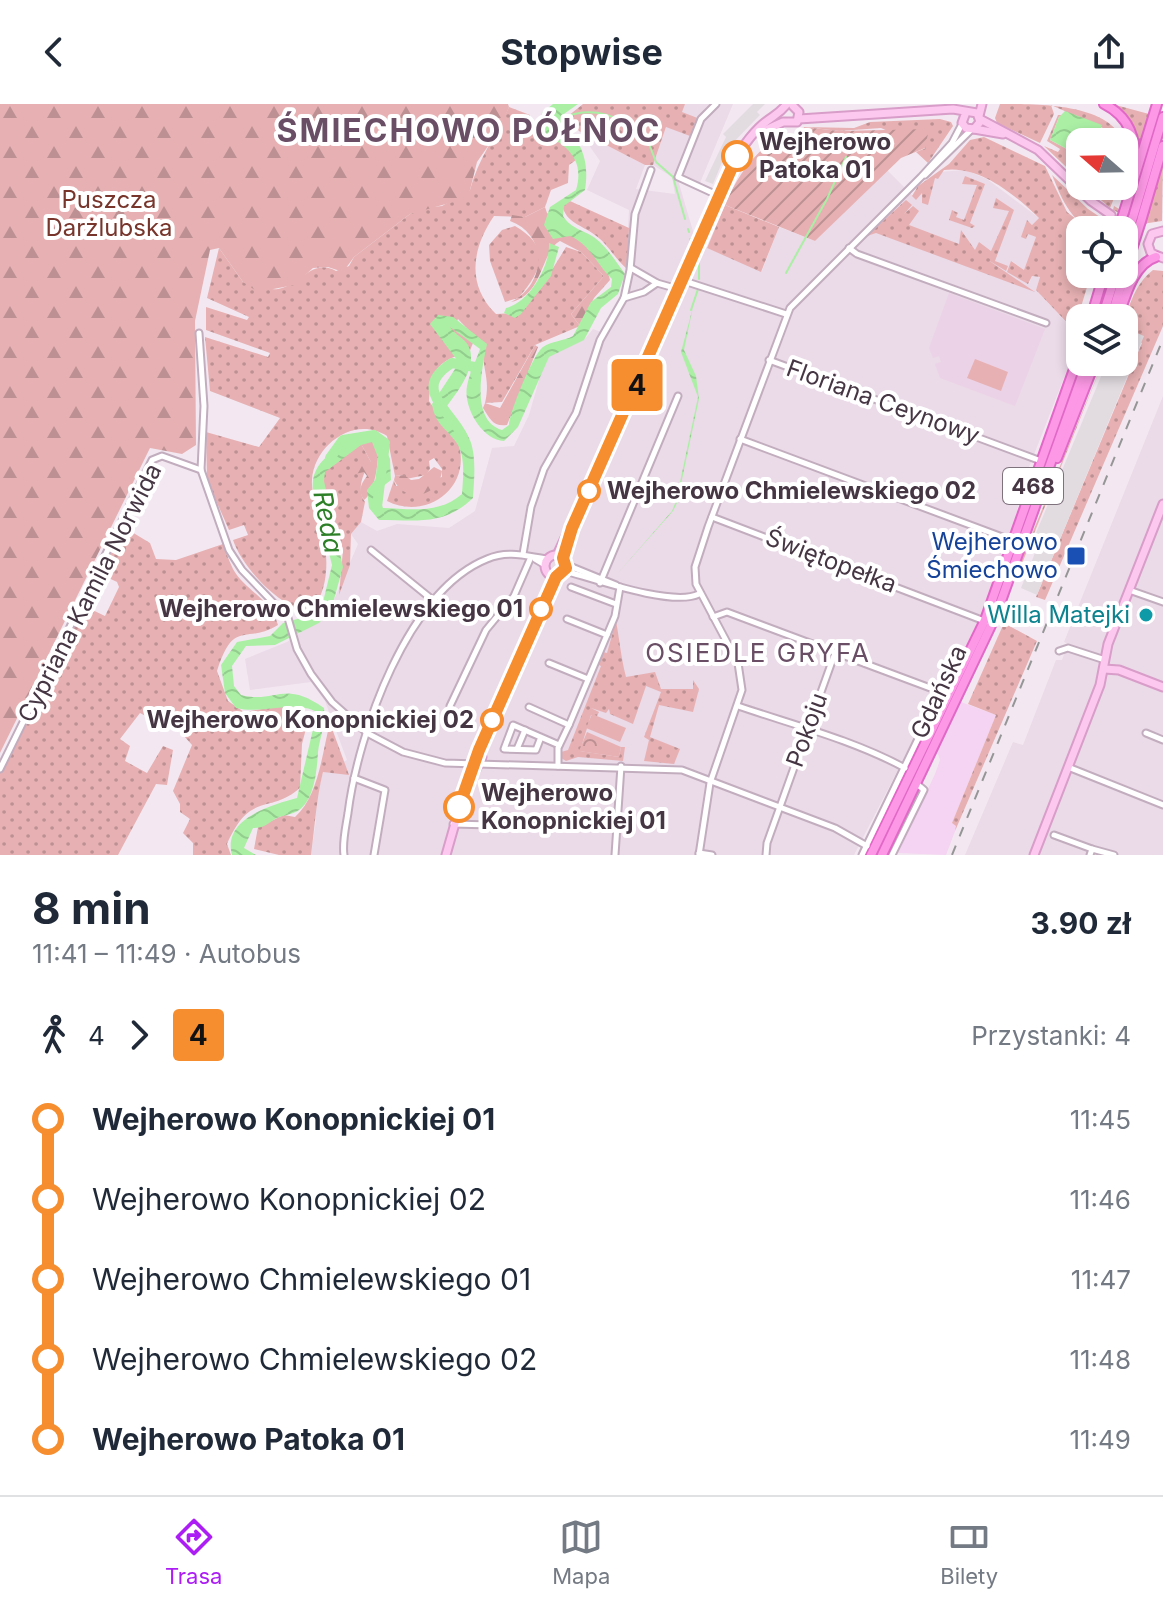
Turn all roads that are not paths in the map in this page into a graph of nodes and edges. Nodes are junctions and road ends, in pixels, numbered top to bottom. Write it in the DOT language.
graph roads {
  1 [pos="716,104"];
  2 [pos="982,104"];
  3 [pos="1104,104"];
  4 [pos="1157,104"];
  5 [pos="793,109"];
  6 [pos="966,114"];
  7 [pos="980,117"];
  8 [pos="1163,117"];
  9 [pos="782,118"];
  10 [pos="1130,128"];
  11 [pos="973,129"];
  12 [pos="1009,135"];
  13 [pos="1163,146"];
  14 [pos="944,156"];
  15 [pos="1138,168"];
  16 [pos="651,170"];
  17 [pos="717,195"];
  18 [pos="1111,215"];
  19 [pos="1138,217"];
  20 [pos="1138,221"];
  21 [pos="1159,232"];
  22 [pos="1138,233"];
  23 [pos="1138,236"];
  24 [pos="1148,244"];
  25 [pos="849,248"];
  26 [pos="1160,258"];
  27 [pos="631,267"];
  28 [pos="681,280"];
  29 [pos="657,283"];
  30 [pos="678,289"];
  31 [pos="624,298"];
  32 [pos="1124,304"];
  33 [pos="786,314"];
  34 [pos="1046,323"];
  35 [pos="199,333"];
  36 [pos="769,360"];
  37 [pos="1072,376"];
  38 [pos="1081,376"];
  39 [pos="1092,376"];
  40 [pos="678,396"];
  41 [pos="740,439"];
  42 [pos="1045,464"];
  43 [pos="201,470"];
  44 [pos="1163,504"];
  45 [pos="712,517"];
  46 [pos="1014,541"];
  47 [pos="371,550"];
  48 [pos="523,554"];
  49 [pos="531,557"];
  50 [pos="546,562"];
  51 [pos="563,562"];
  52 [pos="552,576"];
  53 [pos="601,581"];
  54 [pos="571,587"];
  55 [pos="620,587"];
  56 [pos="1128,590"];
  57 [pos="699,594"];
  58 [pos="434,601"];
  59 [pos="1163,602"];
  60 [pos="616,604"];
  61 [pos="713,617"];
  62 [pos="567,619"];
  63 [pos="985,620"];
  64 [pos="991,628"];
  65 [pos="607,635"];
  66 [pos="974,643"];
  67 [pos="1059,651"];
  68 [pos="835,653"];
  69 [pos="549,663"];
  70 [pos="1104,665"];
  71 [pos="588,679"];
  72 [pos="1163,687"];
  73 [pos="941,692"];
  74 [pos="450,706"];
  75 [pos="738,706"];
  76 [pos="529,707"];
  77 [pos="569,725"];
  78 [pos="525,730"];
  79 [pos="807,730"];
  80 [pos="367,733"];
  81 [pos="1146,733"];
  82 [pos="541,737"];
  83 [pos="1163,740"];
  84 [pos="559,745"];
  85 [pos="517,749"];
  86 [pos="476,765"];
  87 [pos="558,766"];
  88 [pos="621,766"];
  89 [pos="1068,767"];
  90 [pos="905,768"];
  91 [pos="0,769"];
  92 [pos="354,778"];
  93 [pos="711,780"];
  94 [pos="917,784"];
  95 [pos="1163,805"];
  96 [pos="779,807"];
  97 [pos="453,824"];
  98 [pos="616,828"];
  99 [pos="1054,835"];
  100 [pos="867,846"];
  101 [pos="1091,852"];
  102 [pos="699,854"];
  103 [pos="344,855"];
  104 [pos="374,855"];
  105 [pos="446,855"];
  106 [pos="615,855"];
  107 [pos="712,855"];
  108 [pos="766,855"];
  109 [pos="862,855"];
  110 [pos="871,855"];
  111 [pos="882,855"];
  112 [pos="892,855"];
  113 [pos="1034,855"];
  114 [pos="1114,855"];
  1 -- 17 [label="street"];
  2 -- 7 [label="main road"];
  3 -- 10 [label="main road"];
  4 -- 15 [label="main road"];
  5 -- 6 [label="main road"];
  5 -- 9 [label="main road"];
  5 -- 9 [label="main road"];
  6 -- 7 [label="main road"];
  6 -- 11 [label="main road"];
  6 -- 14 [label="street"];
  7 -- 11 [label="main road"];
  7 -- 12 [label="main road"];
  8 -- 19 [label="main road"];
  9 -- 17 [label="main road"];
  11 -- 12 [label="main road"];
  11 -- 14 [label="street"];
  12 -- 18 [label="main road"];
  13 -- 20 [label="main road"];
  14 -- 25 [label="street"];
  16 -- 27 [label="street"];
  17 -- 28 [label="main road"];
  21 -- 22 [label="main road"];
  21 -- 24 [label="main road"];
  23 -- 24 [label="main road"];
  24 -- 26 [label="main road"];
  25 -- 33 [label="street"];
  25 -- 34 [label="street"];
  26 -- 32 [label="main road"];
  27 -- 29 [label="street"];
  27 -- 31 [label="street"];
  28 -- 30 [label="main road"];
  28 -- 33 [label="street"];
  29 -- 30 [label="street"];
  29 -- 31 [label="street"];
  30 -- 51 [label="main road"];
  31 -- 48 [label="street"];
  33 -- 36 [label="street"];
  35 -- 43 [label="street"];
  36 -- 41 [label="street"];
  36 -- 42 [label="street, Floriana Ceynowy"];
  37 -- 42 [label="main road, Gdańska / 468"];
  38 -- 42 [label="main road, Gdańska / 468"];
  39 -- 42 [label="main road"];
  40 -- 53 [label="street"];
  41 -- 45 [label="street"];
  41 -- 46 [label="street"];
  42 -- 46 [label="main road, Gdańska / 468"];
  42 -- 64 [label="main road, Gdańska / 468"];
  43 -- 80 [label="street"];
  43 -- 91 [label="street, Cypriana Kamila Norwida"];
  44 -- 56 [label="main road"];
  45 -- 57 [label="street"];
  45 -- 63 [label="street, Świętopełka"];
  46 -- 63 [label="main road, Gdańska / 468"];
  47 -- 58 [label="street"];
  48 -- 49 [label="street"];
  48 -- 58 [label="street"];
  49 -- 50 [label="street"];
  49 -- 74 [label="street"];
  50 -- 51 [label="main road"];
  50 -- 52 [label="main road"];
  51 -- 52 [label="main road"];
  51 -- 53 [label="street"];
  52 -- 86 [label="main road"];
  53 -- 55 [label="street"];
  54 -- 60 [label="street"];
  55 -- 57 [label="street"];
  55 -- 60 [label="street"];
  56 -- 59 [label="street"];
  56 -- 70 [label="main road"];
  57 -- 61 [label="street"];
  58 -- 80 [label="street"];
  60 -- 65 [label="street"];
  61 -- 68 [label="street"];
  61 -- 75 [label="street"];
  62 -- 65 [label="street"];
  63 -- 64 [label="street"];
  63 -- 66 [label="main road, Gdańska / 468"];
  64 -- 94 [label="main road, Gdańska / 468"];
  65 -- 71 [label="street"];
  66 -- 73 [label="street, Gdańska"];
  66 -- 110 [label="main road, Gdańska / 468"];
  67 -- 70 [label="street"];
  68 -- 73 [label="street"];
  68 -- 79 [label="street, Pokoju"];
  69 -- 71 [label="street"];
  70 -- 72 [label="main road"];
  70 -- 89 [label="main road"];
  71 -- 77 [label="street"];
  73 -- 90 [label="street, Gdańska"];
  75 -- 79 [label="street"];
  75 -- 93 [label="street"];
  76 -- 77 [label="street"];
  77 -- 84 [label="street"];
  78 -- 82 [label="street"];
  78 -- 85 [label="street"];
  78 -- 85 [label="street"];
  79 -- 90 [label="street"];
  79 -- 96 [label="street, Pokoju"];
  80 -- 86 [label="street"];
  80 -- 92 [label="street"];
  81 -- 83 [label="street"];
  82 -- 84 [label="street"];
  82 -- 85 [label="street"];
  84 -- 87 [label="street"];
  86 -- 87 [label="street"];
  86 -- 97 [label="main road"];
  87 -- 88 [label="street"];
  88 -- 93 [label="street"];
  88 -- 98 [label="street"];
  89 -- 95 [label="street"];
  89 -- 113 [label="main road"];
  90 -- 100 [label="street, Gdańska"];
  92 -- 103 [label="street"];
  92 -- 104 [label="street"];
  93 -- 96 [label="street"];
  93 -- 102 [label="street"];
  94 -- 111 [label="main road, Gdańska / 468"];
  94 -- 112 [label="street"];
  96 -- 100 [label="street"];
  96 -- 108 [label="street, Pokoju"];
  97 -- 98 [label="street"];
  97 -- 105 [label="main road"];
  98 -- 106 [label="street"];
  99 -- 101 [label="street"];
  100 -- 109 [label="street, Gdańska"];
  101 -- 114 [label="street"];
  102 -- 107 [label="street"];
}
